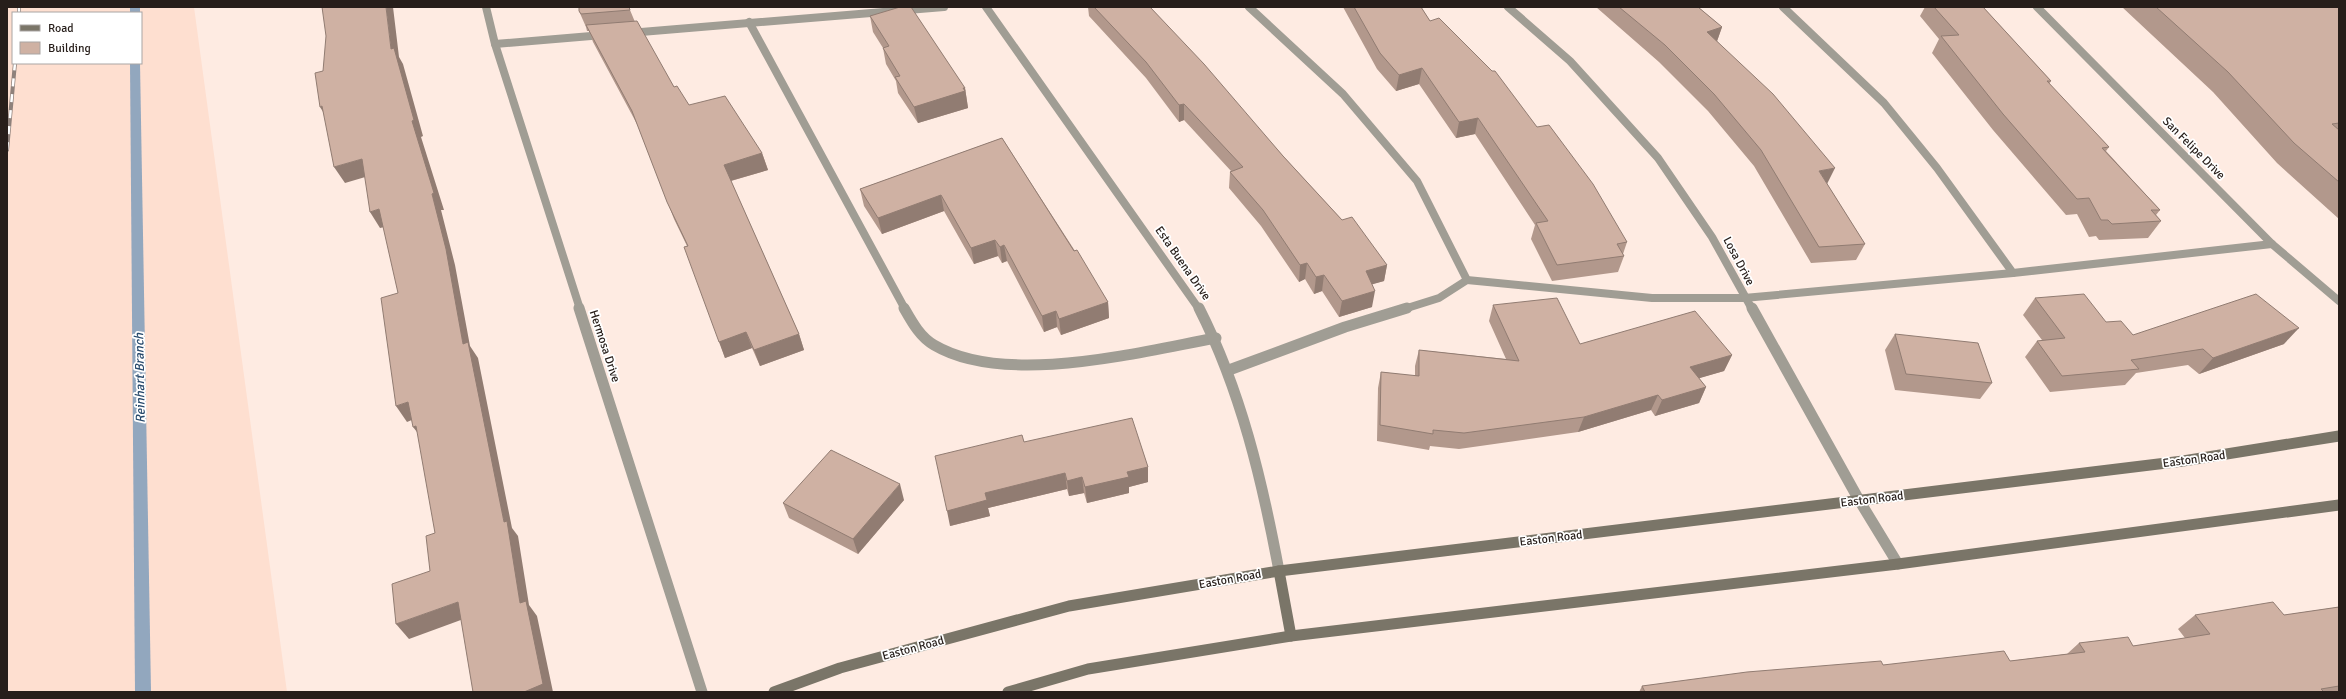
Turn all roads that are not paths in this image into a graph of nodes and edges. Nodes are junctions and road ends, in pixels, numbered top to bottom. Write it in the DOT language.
graph roads {
  1 [pos="486,7"];
  2 [pos="944,7"];
  3 [pos="986,7"];
  4 [pos="1249,7"];
  5 [pos="1508,7"];
  6 [pos="1783,7"];
  7 [pos="2037,7"];
  8 [pos="748,22"];
  9 [pos="496,44"];
  10 [pos="2272,244"];
  11 [pos="2013,273"];
  12 [pos="1467,280"];
  13 [pos="1744,298"];
  14 [pos="2339,300"];
  15 [pos="1216,338"];
  16 [pos="1229,370"];
  17 [pos="2339,436"];
  18 [pos="1859,500"];
  19 [pos="2339,505"];
  20 [pos="1898,564"];
  21 [pos="1279,571"];
  22 [pos="1291,636"];
  23 [pos="702,692"];
  24 [pos="774,692"];
  25 [pos="1008,692"];
  1 -- 9 [label="street, Hermosa Drive"];
  2 -- 8 [label="street"];
  3 -- 15 [label="street, Esta Buena Drive"];
  4 -- 12 [label="street"];
  5 -- 13 [label="street, Losa Drive"];
  6 -- 11 [label="street"];
  7 -- 10 [label="street, San Felipe Drive"];
  8 -- 9 [label="street"];
  8 -- 15 [label="street"];
  9 -- 23 [label="street, Hermosa Drive"];
  10 -- 11 [label="street"];
  10 -- 14 [label="street, San Felipe Drive"];
  11 -- 13 [label="street"];
  12 -- 13 [label="street"];
  12 -- 16 [label="street"];
  13 -- 18 [label="street, Losa Drive"];
  15 -- 16 [label="street, Esta Buena Drive"];
  16 -- 21 [label="street, Esta Buena Drive"];
  17 -- 18 [label="main road, Easton Road"];
  18 -- 20 [label="street, Losa Drive"];
  18 -- 21 [label="main road, Easton Road"];
  19 -- 20 [label="main road"];
  20 -- 22 [label="main road"];
  21 -- 22 [label="main road"];
  21 -- 24 [label="main road, Easton Road"];
  22 -- 25 [label="main road"];
}
